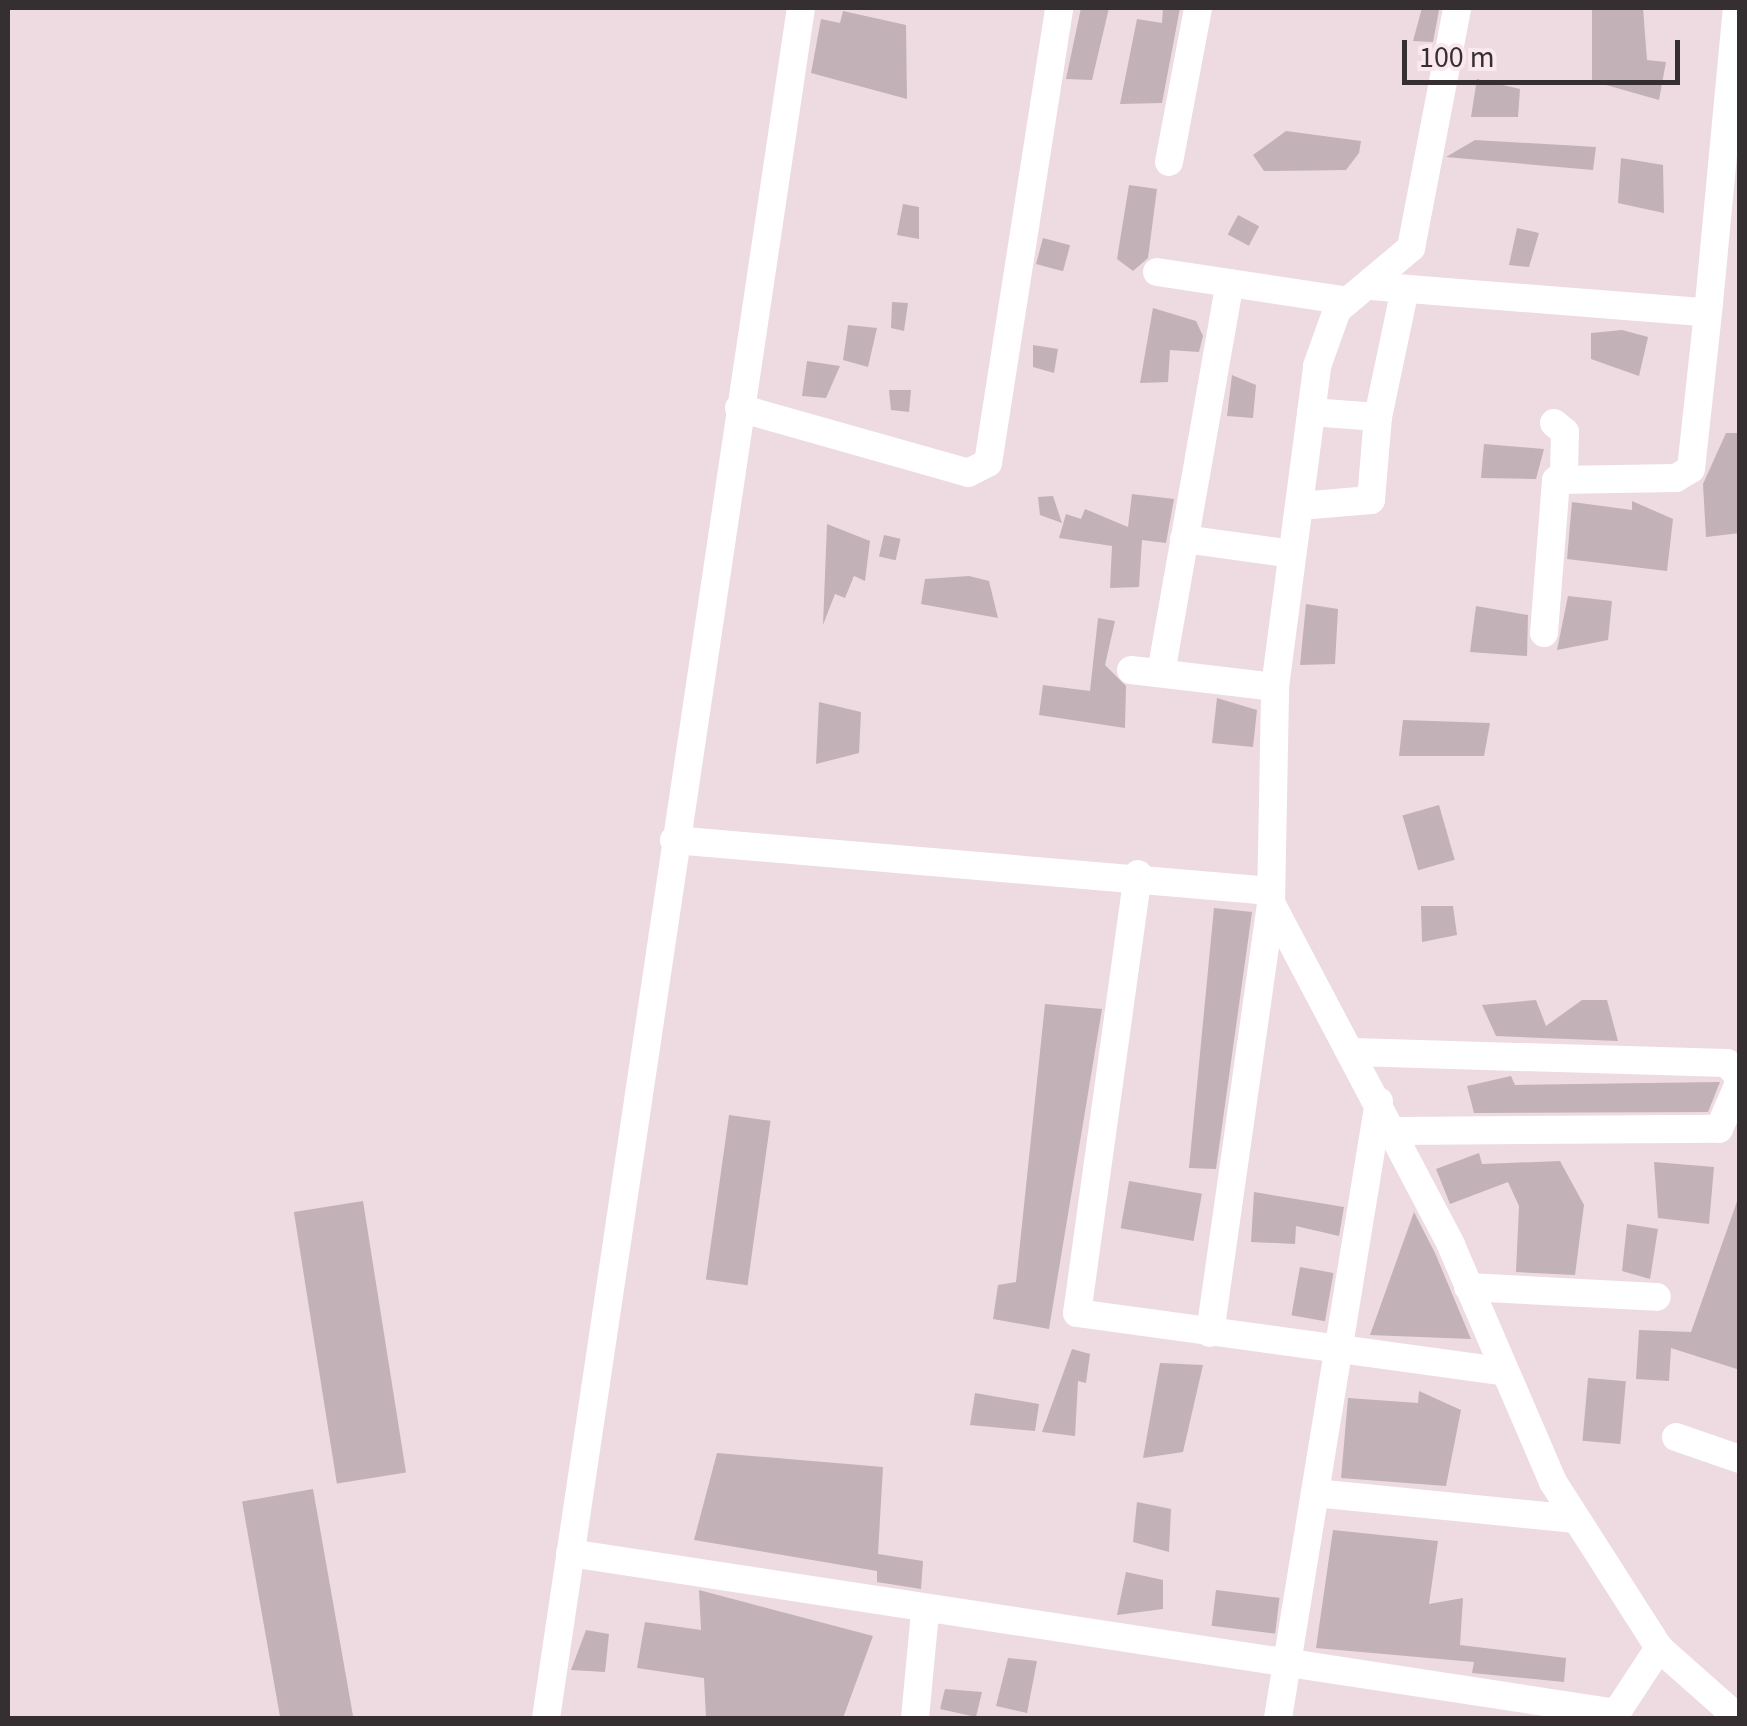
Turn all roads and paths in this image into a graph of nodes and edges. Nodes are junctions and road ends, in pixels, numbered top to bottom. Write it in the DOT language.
graph roads {
  1 [pos="801,8"];
  2 [pos="1059,8"];
  3 [pos="1198,8"];
  4 [pos="1456,8"];
  5 [pos="1737,8"];
  6 [pos="1731,134"];
  7 [pos="1169,162"];
  8 [pos="1157,272"];
  9 [pos="1230,283"];
  10 [pos="1405,289"];
  11 [pos="1360,294"];
  12 [pos="1709,304"];
  13 [pos="739,408"];
  14 [pos="1311,412"];
  15 [pos="1378,418"];
  16 [pos="1554,423"];
  17 [pos="1564,474"];
  18 [pos="1300,506"];
  19 [pos="1184,540"];
  20 [pos="1292,554"];
  21 [pos="1544,632"];
  22 [pos="1132,670"];
  23 [pos="1161,672"];
  24 [pos="1276,687"];
  25 [pos="674,840"];
  26 [pos="1138,874"];
  27 [pos="1271,897"];
  28 [pos="1352,1052"];
  29 [pos="1740,1080"];
  30 [pos="1379,1101"];
  31 [pos="1394,1131"];
  32 [pos="1468,1287"];
  33 [pos="1657,1297"];
  34 [pos="1210,1334"];
  35 [pos="1341,1349"];
  36 [pos="1501,1370"];
  37 [pos="1676,1437"];
  38 [pos="1740,1459"];
  39 [pos="1316,1493"];
  40 [pos="1576,1519"];
  41 [pos="570,1554"];
  42 [pos="925,1612"];
  43 [pos="1658,1648"];
  44 [pos="1285,1663"];
  45 [pos="1615,1716"];
  46 [pos="546,1718"];
  47 [pos="915,1718"];
  48 [pos="1278,1718"];
  49 [pos="1738,1718"];
  1 -- 13 [label="street"];
  2 -- 13 [label="street"];
  3 -- 7 [label="street"];
  4 -- 11 [label="street"];
  5 -- 6 [label="street"];
  6 -- 12 [label="street"];
  8 -- 9 [label="street"];
  9 -- 11 [label="street"];
  9 -- 19 [label="street"];
  10 -- 11 [label="street"];
  10 -- 12 [label="street"];
  10 -- 15 [label="street"];
  11 -- 14 [label="street"];
  12 -- 17 [label="street"];
  13 -- 25 [label="street"];
  14 -- 15 [label="street"];
  14 -- 18 [label="street"];
  15 -- 18 [label="street"];
  16 -- 17 [label="street"];
  17 -- 21 [label="street"];
  18 -- 20 [label="street"];
  19 -- 20 [label="street"];
  19 -- 23 [label="street"];
  20 -- 24 [label="street"];
  22 -- 23 [label="street"];
  23 -- 24 [label="street"];
  24 -- 27 [label="street"];
  25 -- 26 [label="street"];
  25 -- 41 [label="street"];
  26 -- 27 [label="street"];
  26 -- 34 [label="street"];
  27 -- 28 [label="street"];
  27 -- 34 [label="street"];
  28 -- 29 [label="street"];
  28 -- 30 [label="street"];
  29 -- 31 [label="street"];
  30 -- 31 [label="street"];
  30 -- 35 [label="street"];
  31 -- 32 [label="street"];
  32 -- 33 [label="street"];
  32 -- 36 [label="street"];
  34 -- 35 [label="street"];
  35 -- 36 [label="street"];
  35 -- 39 [label="street"];
  36 -- 40 [label="street"];
  37 -- 38 [label="street"];
  39 -- 40 [label="street"];
  39 -- 44 [label="street"];
  40 -- 43 [label="street"];
  41 -- 42 [label="street"];
  41 -- 46 [label="street"];
  42 -- 44 [label="street"];
  42 -- 47 [label="street"];
  43 -- 45 [label="street"];
  43 -- 49 [label="street"];
  44 -- 45 [label="street"];
  44 -- 48 [label="street"];
}
